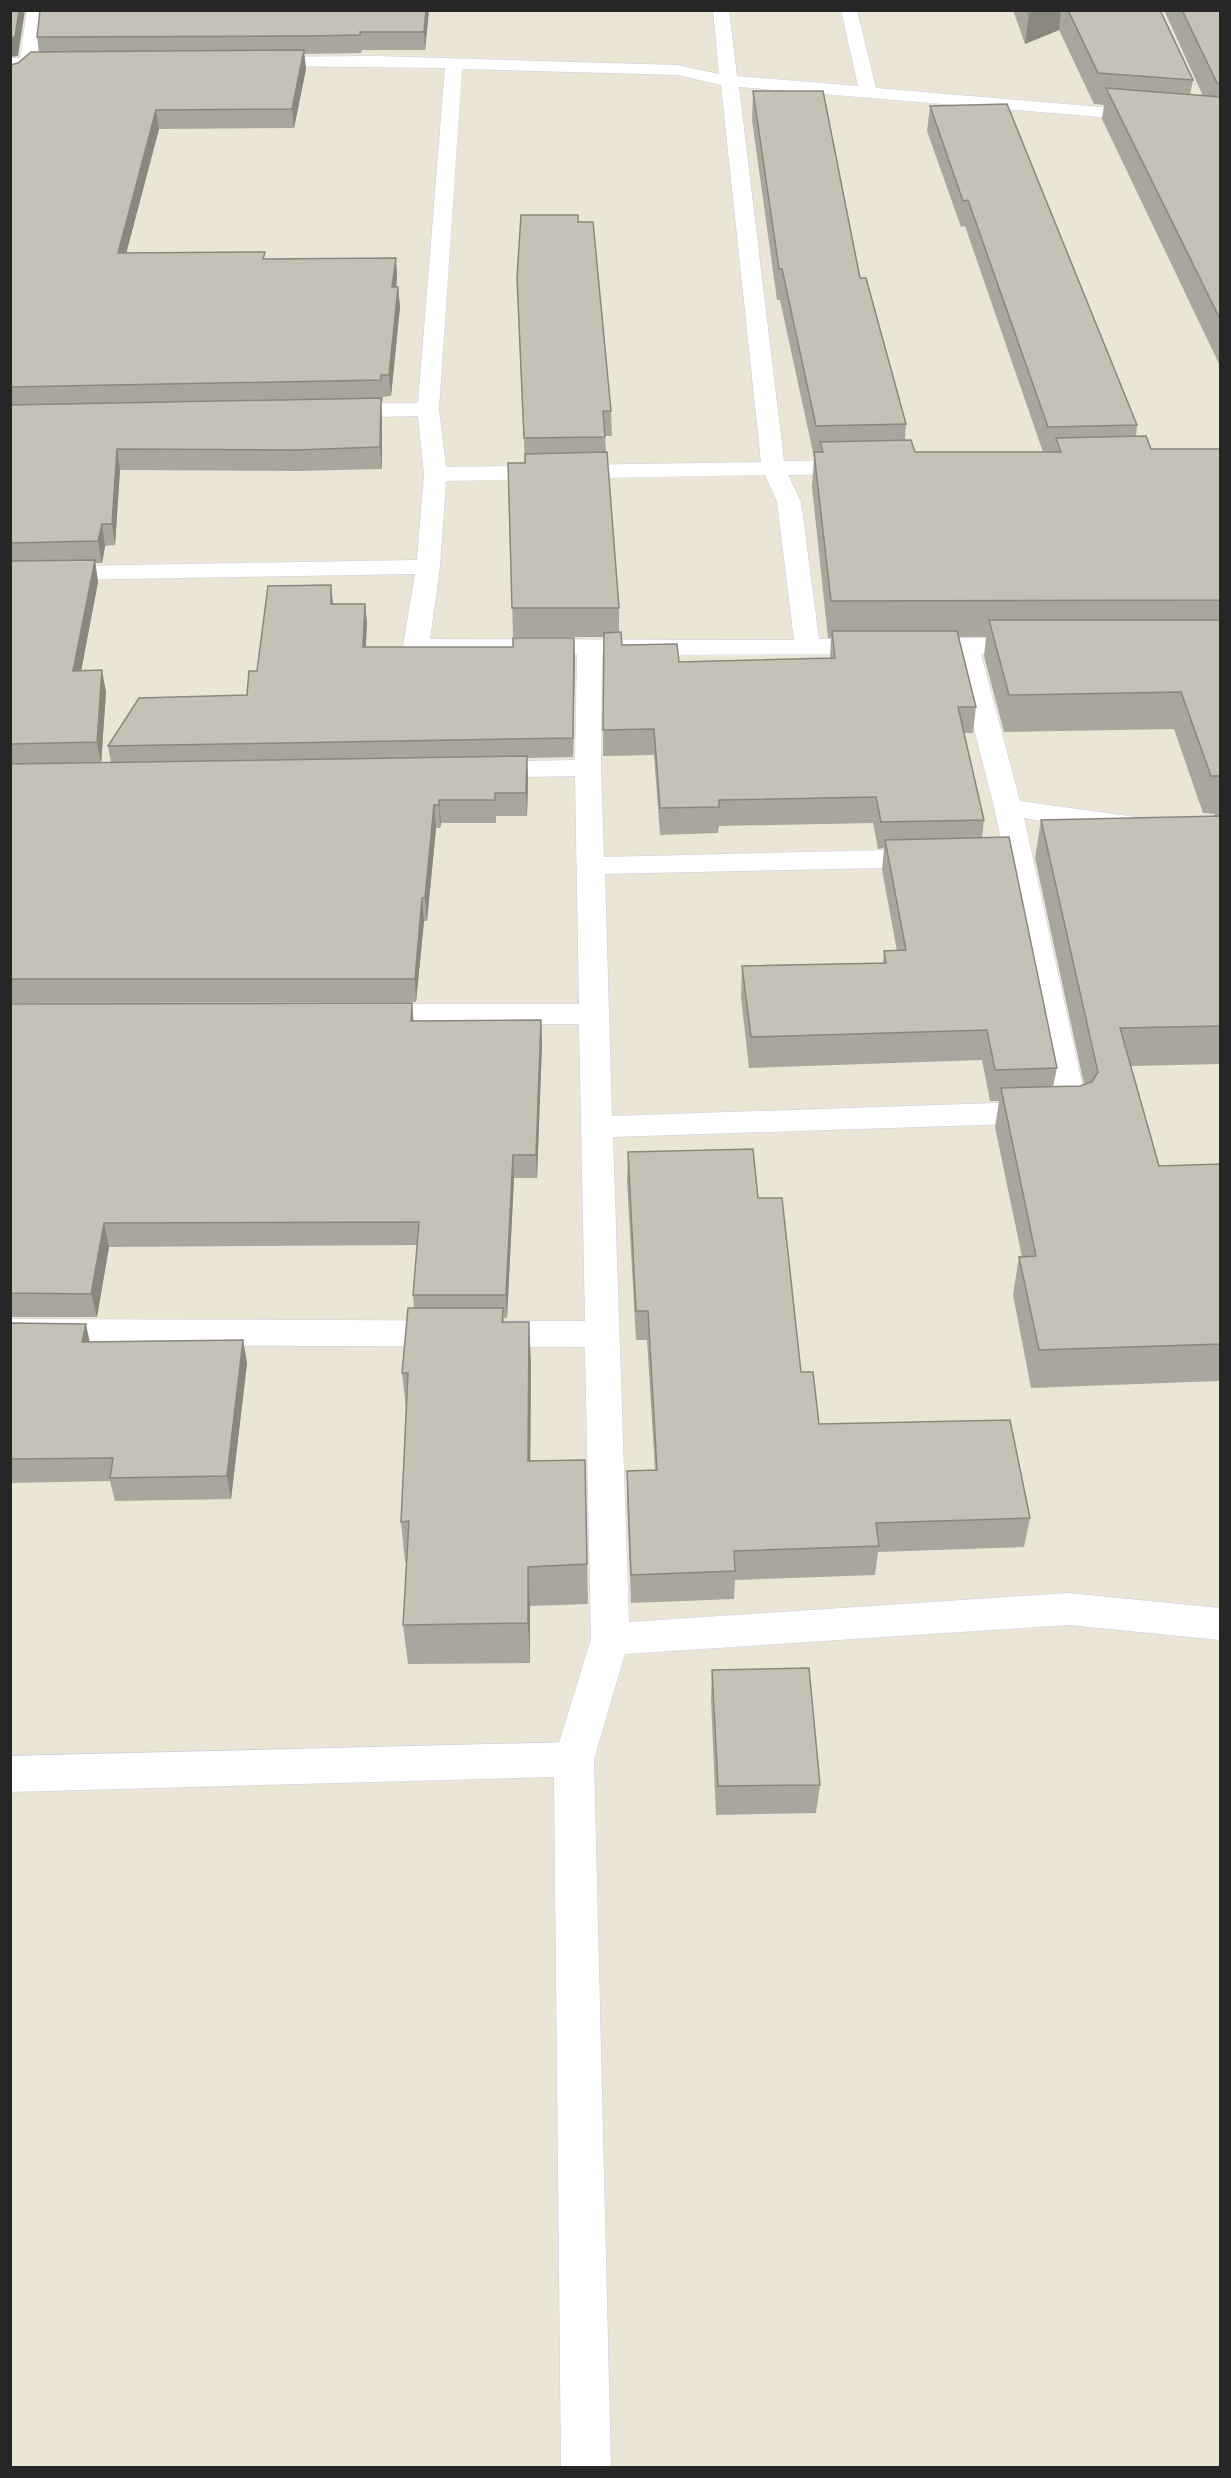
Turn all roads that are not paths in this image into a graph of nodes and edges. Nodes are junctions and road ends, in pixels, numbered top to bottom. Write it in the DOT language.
graph roads {
  1 [pos="35,10"];
  2 [pos="721,10"];
  3 [pos="849,10"];
  4 [pos="244,62"];
  5 [pos="19,63"];
  6 [pos="76,63"];
  7 [pos="454,64"];
  8 [pos="729,81"];
  9 [pos="10,82"];
  10 [pos="868,93"];
  11 [pos="1194,101"];
  12 [pos="1212,122"];
  13 [pos="428,410"];
  14 [pos="321,411"];
  15 [pos="879,466"];
  16 [pos="773,468"];
  17 [pos="435,474"];
  18 [pos="428,567"];
  19 [pos="10,574"];
  20 [pos="966,646"];
  21 [pos="1059,646"];
  22 [pos="807,647"];
  23 [pos="590,648"];
  24 [pos="588,768"];
  25 [pos="458,770"];
  26 [pos="1008,807"];
  27 [pos="1150,823"];
  28 [pos="958,857"];
  29 [pos="591,866"];
  30 [pos="344,1014"];
  31 [pos="594,1014"];
  32 [pos="597,1127"];
  33 [pos="10,1332"];
  34 [pos="603,1334"];
  35 [pos="1221,1624"];
  36 [pos="610,1639"];
  37 [pos="574,1759"];
  38 [pos="10,1773"];
  39 [pos="586,2468"];
  1 -- 5 [label="street"];
  2 -- 8 [label="street"];
  3 -- 10 [label="street"];
  4 -- 7 [label="street"];
  5 -- 6 [label="street"];
  5 -- 9 [label="street"];
  7 -- 8 [label="street"];
  7 -- 13 [label="street"];
  8 -- 10 [label="street"];
  8 -- 16 [label="street"];
  10 -- 12 [label="street"];
  11 -- 12 [label="street"];
  13 -- 14 [label="street"];
  13 -- 17 [label="street"];
  15 -- 16 [label="street"];
  16 -- 17 [label="street"];
  16 -- 22 [label="street"];
  17 -- 18 [label="street"];
  18 -- 19 [label="street"];
  18 -- 23 [label="street"];
  20 -- 21 [label="street"];
  20 -- 22 [label="street"];
  20 -- 26 [label="street"];
  22 -- 23 [label="street"];
  23 -- 24 [label="street"];
  24 -- 25 [label="street"];
  24 -- 29 [label="street"];
  26 -- 27 [label="street"];
  26 -- 32 [label="street"];
  28 -- 29 [label="street"];
  29 -- 31 [label="street"];
  30 -- 31 [label="street"];
  31 -- 32 [label="street"];
  32 -- 34 [label="street"];
  33 -- 34 [label="street"];
  34 -- 36 [label="street"];
  35 -- 36 [label="street"];
  36 -- 37 [label="street"];
  37 -- 38 [label="street"];
  37 -- 39 [label="street"];
}
